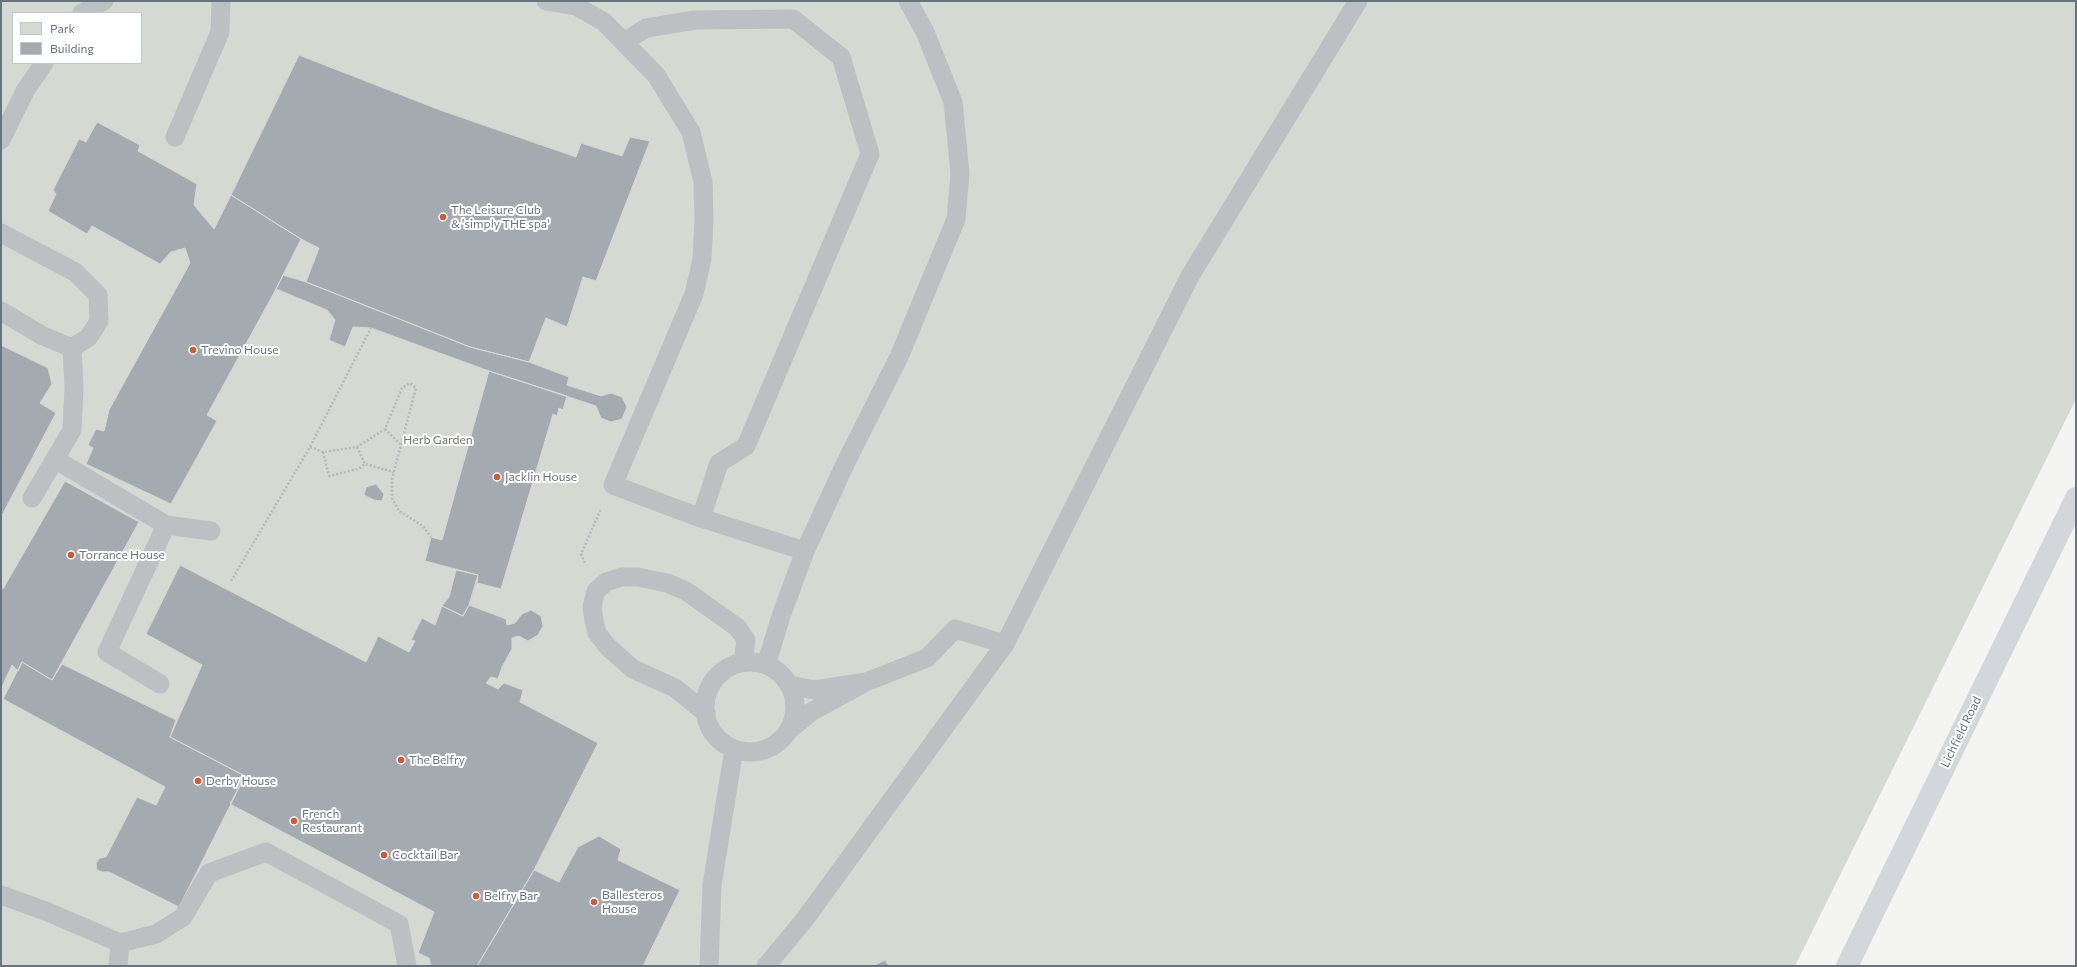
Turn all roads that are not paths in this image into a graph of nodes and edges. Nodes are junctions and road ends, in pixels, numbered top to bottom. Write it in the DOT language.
graph roads {
  1 [pos="104,1"];
  2 [pos="221,1"];
  3 [pos="546,1"];
  4 [pos="908,1"];
  5 [pos="1358,1"];
  6 [pos="576,3"];
  7 [pos="84,12"];
  8 [pos="624,42"];
  9 [pos="43,64"];
  10 [pos="175,137"];
  11 [pos="1,140"];
  12 [pos="1,233"];
  13 [pos="1,311"];
  14 [pos="72,348"];
  15 [pos="56,460"];
  16 [pos="32,498"];
  17 [pos="2076,498"];
  18 [pos="701,518"];
  19 [pos="166,525"];
  20 [pos="211,531"];
  21 [pos="805,551"];
  22 [pos="1006,644"];
  23 [pos="743,662"];
  24 [pos="766,665"];
  25 [pos="866,682"];
  26 [pos="160,684"];
  27 [pos="790,686"];
  28 [pos="706,714"];
  29 [pos="790,729"];
  30 [pos="734,749"];
  31 [pos="1,895"];
  32 [pos="120,943"];
  33 [pos="118,966"];
  34 [pos="407,966"];
  35 [pos="709,966"];
  36 [pos="766,966"];
  37 [pos="1847,966"];
  1 -- 7 [label="lane"];
  2 -- 10 [label="lane"];
  3 -- 6 [label="lane"];
  4 -- 21 [label="lane"];
  5 -- 22 [label="lane"];
  6 -- 8 [label="lane"];
  8 -- 18 [label="lane"];
  8 -- 18 [label="lane"];
  9 -- 11 [label="lane"];
  12 -- 14 [label="lane"];
  13 -- 14 [label="lane"];
  14 -- 15 [label="lane"];
  15 -- 16 [label="lane"];
  15 -- 19 [label="lane"];
  17 -- 37 [label="highway, Lichfield Road"];
  18 -- 21 [label="lane"];
  19 -- 20 [label="lane"];
  19 -- 26 [label="lane"];
  21 -- 24 [label="lane"];
  22 -- 25 [label="lane"];
  22 -- 36 [label="lane"];
  23 -- 24 [label="lane"];
  23 -- 28 [label="lane"];
  23 -- 28 [label="lane"];
  24 -- 27 [label="lane"];
  25 -- 27 [label="lane"];
  25 -- 29 [label="lane"];
  27 -- 29 [label="lane"];
  28 -- 30 [label="lane"];
  29 -- 30 [label="lane"];
  30 -- 35 [label="lane"];
  31 -- 32 [label="lane"];
  32 -- 33 [label="lane"];
  32 -- 34 [label="lane"];
}
